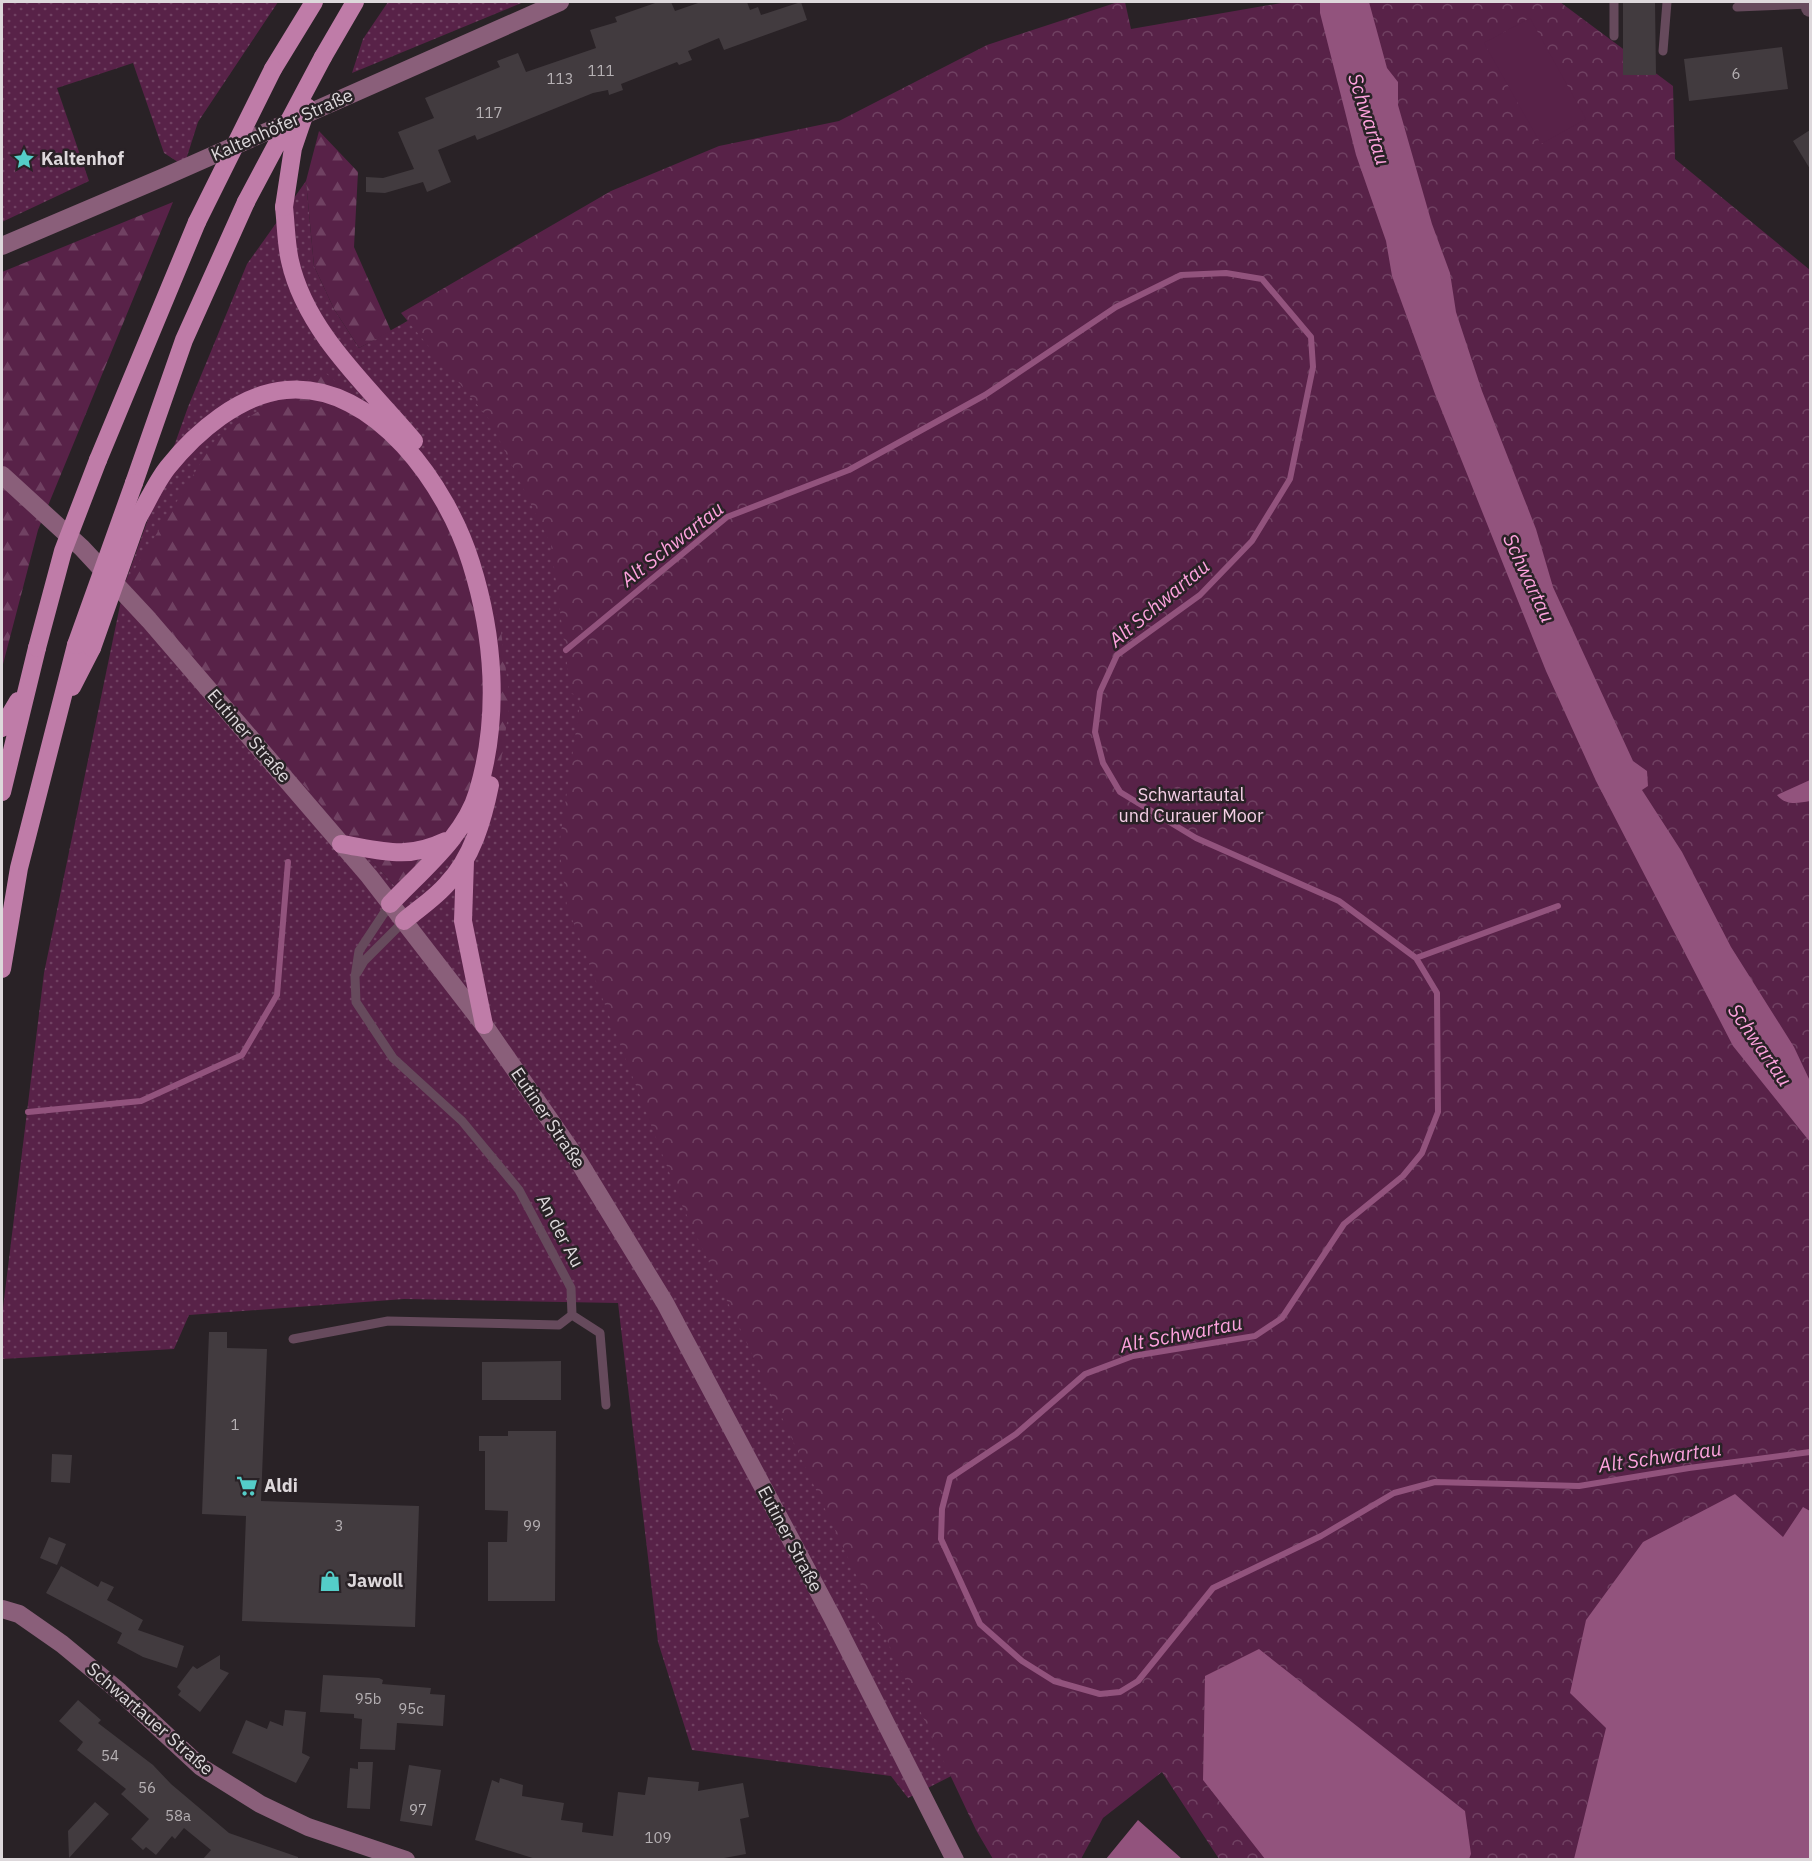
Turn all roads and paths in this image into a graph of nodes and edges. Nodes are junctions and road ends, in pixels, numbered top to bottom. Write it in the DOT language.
graph roads {
  1 [pos="314,2"];
  2 [pos="355,2"];
  3 [pos="560,2"];
  4 [pos="1614,2"];
  5 [pos="1667,2"];
  6 [pos="1810,4"];
  7 [pos="1737,7"];
  8 [pos="1614,36"];
  9 [pos="1663,51"];
  10 [pos="323,57"];
  11 [pos="2,246"];
  12 [pos="2,474"];
  13 [pos="84,647"];
  14 [pos="28,684"];
  15 [pos="2,728"];
  16 [pos="2,792"];
  17 [pos="453,838"];
  18 [pos="341,844"];
  19 [pos="465,861"];
  20 [pos="390,904"];
  21 [pos="404,921"];
  22 [pos="2,969"];
  23 [pos="355,977"];
  24 [pos="484,1024"];
  25 [pos="572,1315"];
  26 [pos="293,1340"];
  27 [pos="606,1405"];
  28 [pos="2,1609"];
  29 [pos="406,1860"];
  30 [pos="955,1860"];
  1 -- 14 [label="highway, bridge"];
  2 -- 10 [label="highway"];
  3 -- 11 [label="main road, Kaltenhöfer Straße"];
  4 -- 8 [label="lane"];
  5 -- 9 [label="lane"];
  6 -- 7 [label="lane"];
  10 -- 13 [label="highway, bridge"];
  10 -- 19 [label="highway, bridge"];
  12 -- 18 [label="main road, Eutiner Straße"];
  13 -- 17 [label="highway, bridge"];
  13 -- 22 [label="highway"];
  14 -- 15 [label="highway"];
  14 -- 16 [label="highway"];
  17 -- 18 [label="highway"];
  17 -- 20 [label="highway"];
  18 -- 20 [label="main road, Eutiner Straße"];
  19 -- 21 [label="highway"];
  19 -- 24 [label="highway"];
  20 -- 21 [label="main road, Eutiner Straße"];
  20 -- 23 [label="lane, An der Au"];
  21 -- 23 [label="lane"];
  21 -- 24 [label="main road, Eutiner Straße"];
  23 -- 25 [label="lane, An der Au"];
  24 -- 30 [label="main road, Eutiner Straße"];
  25 -- 26 [label="lane"];
  25 -- 27 [label="lane"];
  28 -- 29 [label="main road, Schwartauer Straße"];
}
